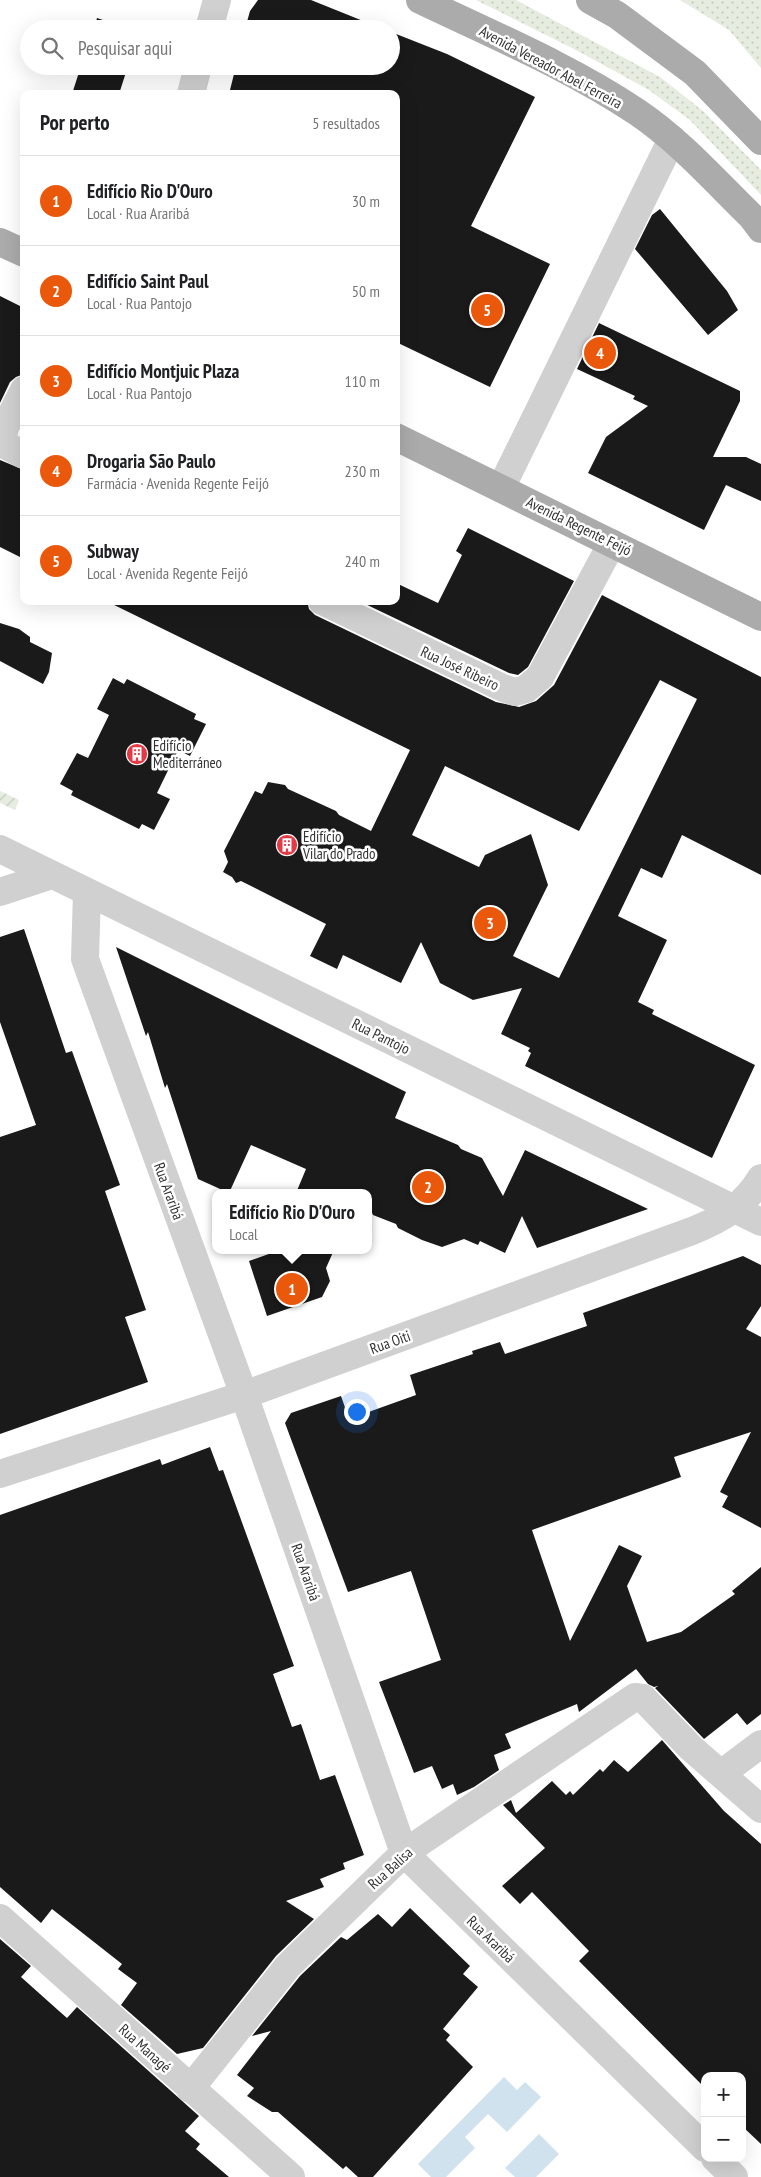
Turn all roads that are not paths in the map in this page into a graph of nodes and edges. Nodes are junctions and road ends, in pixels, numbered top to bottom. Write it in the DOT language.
graph roads {
  1 [pos="217,0"];
  2 [pos="420,0"];
  3 [pos="590,0"];
  4 [pos="211,20"];
  5 [pos="196,75"];
  6 [pos="192,90"];
  7 [pos="672,139"];
  8 [pos="761,142"];
  9 [pos="761,229"];
  10 [pos="0,242"];
  11 [pos="20,251"];
  12 [pos="20,398"];
  13 [pos="400,439"];
  14 [pos="20,453"];
  15 [pos="501,488"];
  16 [pos="612,543"];
  17 [pos="330,605"];
  18 [pos="761,617"];
  19 [pos="0,850"];
  20 [pos="52,875"];
  21 [pos="0,892"];
  22 [pos="87,892"];
  23 [pos="761,1178"];
  24 [pos="735,1210"];
  25 [pos="761,1222"];
  26 [pos="244,1395"];
  27 [pos="0,1474"];
  28 [pos="761,1744"];
  29 [pos="721,1774"];
  30 [pos="761,1809"];
  31 [pos="404,1853"];
  32 [pos="0,1918"];
  33 [pos="190,2089"];
  34 [pos="701,2144"];
  35 [pos="719,2162"];
  36 [pos="290,2177"];
  37 [pos="734,2177"];
  1 -- 4 [label="street"];
  2 -- 7 [label="main road, Avenida Vereador Abel Ferreira"];
  3 -- 8 [label="main road"];
  5 -- 6 [label="street"];
  7 -- 9 [label="main road, Avenida Vereador Abel Ferreira"];
  7 -- 15 [label="street"];
  10 -- 11 [label="main road"];
  12 -- 14 [label="street"];
  13 -- 15 [label="main road, Avenida Regente Feijó"];
  15 -- 16 [label="main road, Avenida Regente Feijó"];
  16 -- 17 [label="street, Rua José Ribeiro"];
  16 -- 18 [label="main road, Avenida Regente Feijó"];
  19 -- 20 [label="street, Rua Pantojo"];
  20 -- 21 [label="street"];
  20 -- 22 [label="street, Rua Pantojo"];
  22 -- 24 [label="street, Rua Pantojo"];
  22 -- 26 [label="street, Rua Araribá"];
  23 -- 24 [label="street, Rua Oiti"];
  24 -- 25 [label="street, Rua Pantojo"];
  24 -- 26 [label="street, Rua Oiti"];
  26 -- 27 [label="street, Rua Oiti"];
  26 -- 31 [label="street, Rua Araribá"];
  28 -- 29 [label="street"];
  29 -- 30 [label="street"];
  29 -- 31 [label="street, Rua Balisa"];
  31 -- 33 [label="street, Rua Balisa"];
  31 -- 34 [label="street, Rua Araribá"];
  32 -- 33 [label="street, Rua Managé"];
  33 -- 36 [label="street, Rua Managé"];
  35 -- 37 [label="street"];
}
